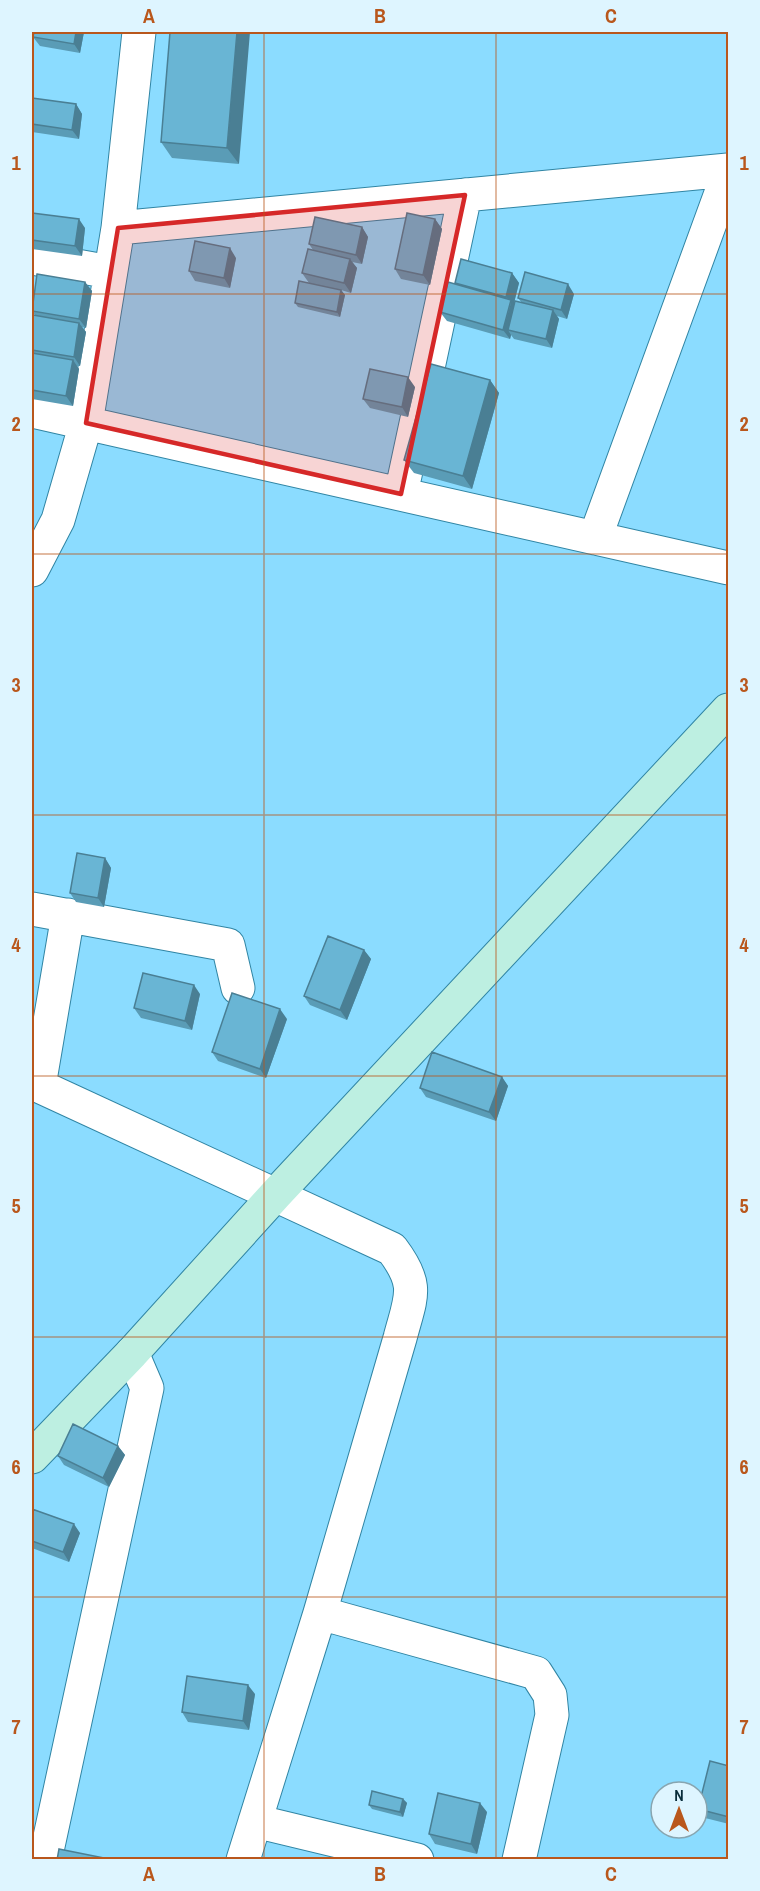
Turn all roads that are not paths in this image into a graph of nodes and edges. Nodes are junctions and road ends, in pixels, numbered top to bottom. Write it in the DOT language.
graph roads {
  1 [pos="139,32"];
  2 [pos="729,172"];
  3 [pos="465,195"];
  4 [pos="117,228"];
  5 [pos="32,258"];
  6 [pos="110,272"];
  7 [pos="32,411"];
  8 [pos="86,423"];
  9 [pos="401,494"];
  10 [pos="45,517"];
  11 [pos="595,538"];
  12 [pos="729,568"];
  13 [pos="32,570"];
  14 [pos="729,710"];
  15 [pos="32,909"];
  16 [pos="68,915"];
  17 [pos="238,988"];
  18 [pos="276,1194"];
  19 [pos="132,1353"];
  20 [pos="32,1457"];
  21 [pos="320,1613"];
  22 [pos="255,1821"];
  23 [pos="45,1860"];
  24 [pos="243,1860"];
  25 [pos="417,1860"];
  26 [pos="519,1860"];
  1 -- 4 [label="street"];
  2 -- 3 [label="street"];
  2 -- 11 [label="street"];
  3 -- 4 [label="street"];
  3 -- 9 [label="street"];
  4 -- 6 [label="street"];
  5 -- 6 [label="street"];
  6 -- 8 [label="street"];
  7 -- 8 [label="street"];
  8 -- 9 [label="street"];
  8 -- 10 [label="street"];
  9 -- 11 [label="street"];
  10 -- 13 [label="street"];
  11 -- 12 [label="street"];
  14 -- 18 [label="main road"];
  15 -- 16 [label="street"];
  16 -- 17 [label="street"];
  16 -- 18 [label="street"];
  18 -- 19 [label="main road"];
  18 -- 21 [label="street"];
  19 -- 20 [label="main road"];
  19 -- 23 [label="street"];
  21 -- 22 [label="street"];
  21 -- 26 [label="street"];
  22 -- 24 [label="street"];
  22 -- 25 [label="street"];
}
